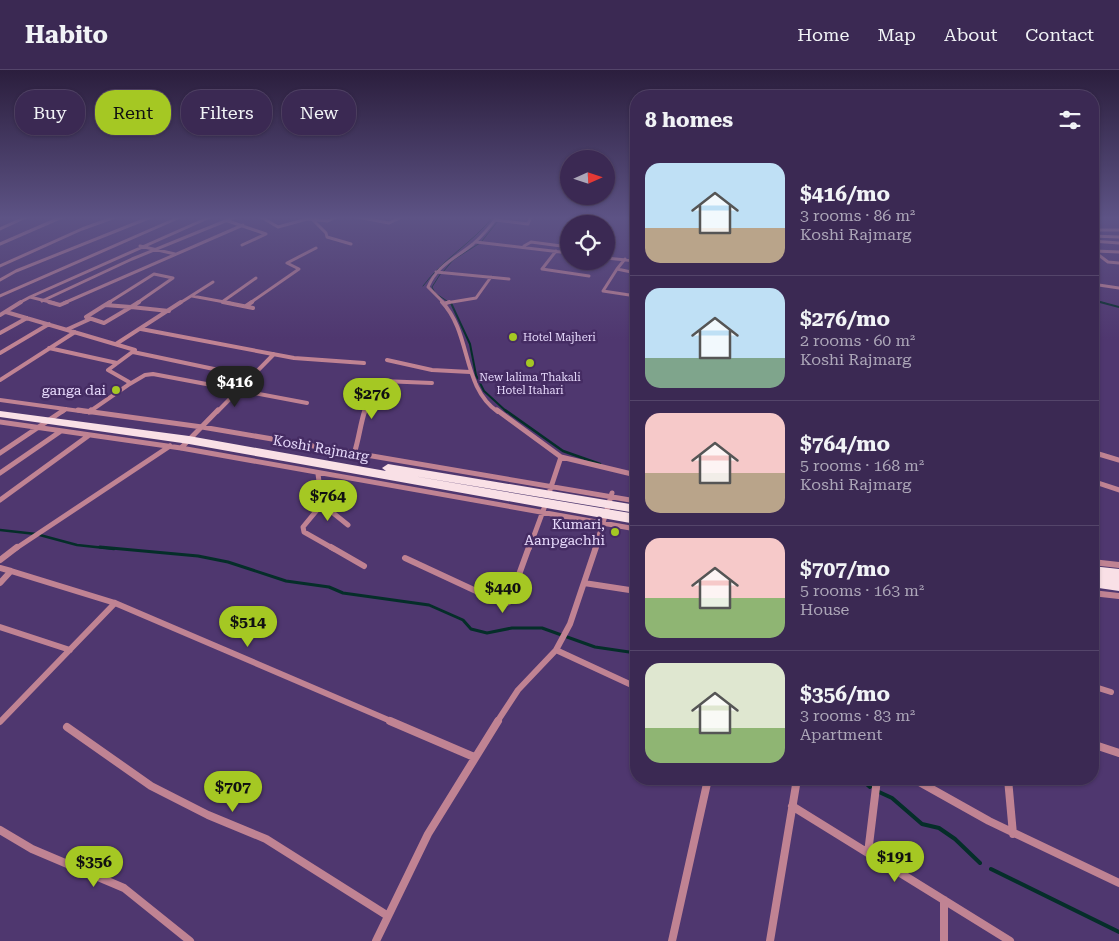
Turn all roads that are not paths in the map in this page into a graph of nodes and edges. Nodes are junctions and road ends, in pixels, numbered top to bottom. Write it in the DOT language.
graph roads {
  1 [pos="18,258"];
  2 [pos="50,258"];
  3 [pos="86,258"];
  4 [pos="111,258"];
  5 [pos="127,258"];
  6 [pos="135,258"];
  7 [pos="168,258"];
  8 [pos="298,258"];
  9 [pos="452,258"];
  10 [pos="551,258"];
  11 [pos="619,258"];
  12 [pos="1103,258"];
  13 [pos="132,259"];
  14 [pos="625,259"];
  15 [pos="630,260"];
  16 [pos="1119,263"];
  17 [pos="0,266"];
  18 [pos="617,269"];
  19 [pos="79,272"];
  20 [pos="436,272"];
  21 [pos="630,272"];
  22 [pos="96,276"];
  23 [pos="589,276"];
  24 [pos="491,277"];
  25 [pos="256,278"];
  26 [pos="509,279"];
  27 [pos="0,280"];
  28 [pos="213,282"];
  29 [pos="1099,285"];
  30 [pos="1119,288"];
  31 [pos="630,295"];
  32 [pos="0,296"];
  33 [pos="192,296"];
  34 [pos="30,297"];
  35 [pos="42,301"];
  36 [pos="222,302"];
  37 [pos="444,304"];
  38 [pos="105,305"];
  39 [pos="246,306"];
  40 [pos="132,307"];
  41 [pos="252,308"];
  42 [pos="170,311"];
  43 [pos="6,312"];
  44 [pos="0,315"];
  45 [pos="27,318"];
  46 [pos="90,319"];
  47 [pos="49,324"];
  48 [pos="141,329"];
  49 [pos="67,330"];
  50 [pos="75,332"];
  51 [pos="0,333"];
  52 [pos="116,344"];
  53 [pos="49,348"];
  54 [pos="133,352"];
  55 [pos="0,353"];
  56 [pos="274,354"];
  57 [pos="387,360"];
  58 [pos="116,363"];
  59 [pos="364,363"];
  60 [pos="470,372"];
  61 [pos="0,374"];
  62 [pos="7,375"];
  63 [pos="252,377"];
  64 [pos="0,380"];
  65 [pos="432,383"];
  66 [pos="128,385"];
  67 [pos="238,391"];
  68 [pos="0,400"];
  69 [pos="307,403"];
  70 [pos="0,406"];
  71 [pos="89,412"];
  72 [pos="0,414"];
  73 [pos="58,415"];
  74 [pos="0,422"];
  75 [pos="39,428"];
  76 [pos="62,431"];
  77 [pos="89,436"];
  78 [pos="192,437"];
  79 [pos="170,446"];
  80 [pos="0,454"];
  81 [pos="354,454"];
  82 [pos="1099,454"];
  83 [pos="561,457"];
  84 [pos="1119,460"];
  85 [pos="0,473"];
  86 [pos="318,474"];
  87 [pos="630,474"];
  88 [pos="1099,483"];
  89 [pos="1119,490"];
  90 [pos="0,500"];
  91 [pos="547,501"];
  92 [pos="630,502"];
  93 [pos="322,504"];
  94 [pos="609,507"];
  95 [pos="630,509"];
  96 [pos="630,516"];
  97 [pos="630,524"];
  98 [pos="348,525"];
  99 [pos="405,558"];
  100 [pos="0,560"];
  101 [pos="1099,563"];
  102 [pos="364,566"];
  103 [pos="1119,566"];
  104 [pos="0,568"];
  105 [pos="11,571"];
  106 [pos="1099,572"];
  107 [pos="1119,574"];
  108 [pos="1099,582"];
  109 [pos="0,583"];
  110 [pos="584,583"];
  111 [pos="1119,585"];
  112 [pos="630,591"];
  113 [pos="1099,594"];
  114 [pos="1119,596"];
  115 [pos="116,603"];
  116 [pos="0,627"];
  117 [pos="70,650"];
  118 [pos="556,650"];
  119 [pos="630,684"];
  120 [pos="1099,688"];
  121 [pos="1111,692"];
  122 [pos="0,722"];
  123 [pos="66,727"];
  124 [pos="1099,746"];
  125 [pos="1119,753"];
  126 [pos="474,757"];
  127 [pos="707,785"];
  128 [pos="796,785"];
  129 [pos="876,785"];
  130 [pos="924,785"];
  131 [pos="1008,785"];
  132 [pos="792,806"];
  133 [pos="0,830"];
  134 [pos="1012,834"];
  135 [pos="868,853"];
  136 [pos="1119,883"];
  137 [pos="944,900"];
  138 [pos="388,916"];
  139 [pos="189,941"];
  140 [pos="376,941"];
  141 [pos="672,941"];
  142 [pos="770,941"];
  143 [pos="944,941"];
  144 [pos="1010,941"];
  1 -- 17 [label="street"];
  2 -- 27 [label="street"];
  3 -- 32 [label="street"];
  4 -- 19 [label="street"];
  5 -- 13 [label="street"];
  6 -- 13 [label="street"];
  7 -- 35 [label="street"];
  8 -- 39 [label="street"];
  9 -- 20 [label="street"];
  10 -- 23 [label="street"];
  11 -- 14 [label="street"];
  12 -- 16 [label="street"];
  13 -- 22 [label="street"];
  14 -- 15 [label="street"];
  14 -- 18 [label="street"];
  18 -- 21 [label="street"];
  18 -- 31 [label="street"];
  19 -- 22 [label="street"];
  19 -- 34 [label="street"];
  20 -- 24 [label="street"];
  20 -- 37 [label="street"];
  22 -- 35 [label="street"];
  24 -- 26 [label="street"];
  24 -- 37 [label="street"];
  25 -- 36 [label="street"];
  28 -- 33 [label="street"];
  29 -- 30 [label="street"];
  33 -- 36 [label="street"];
  33 -- 42 [label="street"];
  34 -- 35 [label="street"];
  34 -- 43 [label="street"];
  36 -- 39 [label="street"];
  37 -- 60 [label="street"];
  38 -- 40 [label="street"];
  38 -- 40 [label="street"];
  38 -- 46 [label="street"];
  39 -- 41 [label="street"];
  40 -- 42 [label="street"];
  40 -- 46 [label="street"];
  42 -- 48 [label="street"];
  43 -- 44 [label="street"];
  43 -- 45 [label="street"];
  45 -- 47 [label="street"];
  45 -- 51 [label="street"];
  46 -- 49 [label="street"];
  47 -- 49 [label="street"];
  47 -- 55 [label="street"];
  48 -- 52 [label="street"];
  48 -- 56 [label="street"];
  49 -- 50 [label="street"];
  50 -- 52 [label="street"];
  50 -- 53 [label="street"];
  52 -- 54 [label="street"];
  53 -- 58 [label="street"];
  53 -- 62 [label="street"];
  54 -- 58 [label="street"];
  54 -- 63 [label="street"];
  56 -- 59 [label="street"];
  56 -- 63 [label="street"];
  57 -- 60 [label="street"];
  58 -- 66 [label="street"];
  60 -- 83 [label="street"];
  61 -- 62 [label="street"];
  62 -- 64 [label="street"];
  63 -- 67 [label="street"];
  65 -- 81 [label="street"];
  66 -- 67 [label="street"];
  66 -- 71 [label="street"];
  67 -- 69 [label="street"];
  67 -- 78 [label="street"];
  68 -- 73 [label="street"];
  70 -- 73 [label="main road, Koshi Rajmarg"];
  71 -- 73 [label="street"];
  71 -- 78 [label="street"];
  72 -- 73 [label="main road, Koshi Rajmarg"];
  73 -- 75 [label="street"];
  73 -- 78 [label="main road, Koshi Rajmarg"];
  74 -- 75 [label="street"];
  75 -- 76 [label="street"];
  75 -- 80 [label="street"];
  76 -- 77 [label="street"];
  76 -- 85 [label="street"];
  77 -- 79 [label="street"];
  77 -- 90 [label="street"];
  78 -- 79 [label="street"];
  78 -- 81 [label="street"];
  78 -- 86 [label="street"];
  78 -- 91 [label="main road, Koshi Rajmarg"];
  79 -- 100 [label="street"];
  81 -- 91 [label="street"];
  82 -- 84 [label="street"];
  83 -- 87 [label="street"];
  83 -- 91 [label="street"];
  86 -- 91 [label="street"];
  86 -- 93 [label="street"];
  88 -- 89 [label="street"];
  91 -- 94 [label="main road, Koshi Rajmarg"];
  91 -- 94 [label="street"];
  91 -- 99 [label="street"];
  92 -- 94 [label="street"];
  93 -- 98 [label="street"];
  93 -- 102 [label="street"];
  94 -- 95 [label="main road, Koshi Rajmarg"];
  94 -- 96 [label="main road, Koshi Rajmarg"];
  94 -- 97 [label="street"];
  94 -- 110 [label="street"];
  101 -- 103 [label="street"];
  104 -- 105 [label="street"];
  105 -- 109 [label="street"];
  105 -- 115 [label="street"];
  106 -- 107 [label="main road"];
  108 -- 111 [label="main road"];
  110 -- 112 [label="street"];
  110 -- 118 [label="street"];
  113 -- 114 [label="street"];
  115 -- 117 [label="street"];
  115 -- 126 [label="street"];
  116 -- 117 [label="street"];
  117 -- 122 [label="street"];
  118 -- 119 [label="street"];
  118 -- 126 [label="street"];
  120 -- 121 [label="street"];
  123 -- 138 [label="street"];
  124 -- 125 [label="street"];
  126 -- 138 [label="street"];
  127 -- 141 [label="street"];
  128 -- 132 [label="street"];
  129 -- 135 [label="street"];
  130 -- 134 [label="street"];
  131 -- 134 [label="street"];
  132 -- 135 [label="street"];
  132 -- 142 [label="street"];
  133 -- 139 [label="street"];
  134 -- 136 [label="street"];
  135 -- 137 [label="street"];
  137 -- 143 [label="street"];
  137 -- 144 [label="street"];
  138 -- 140 [label="street"];
}
